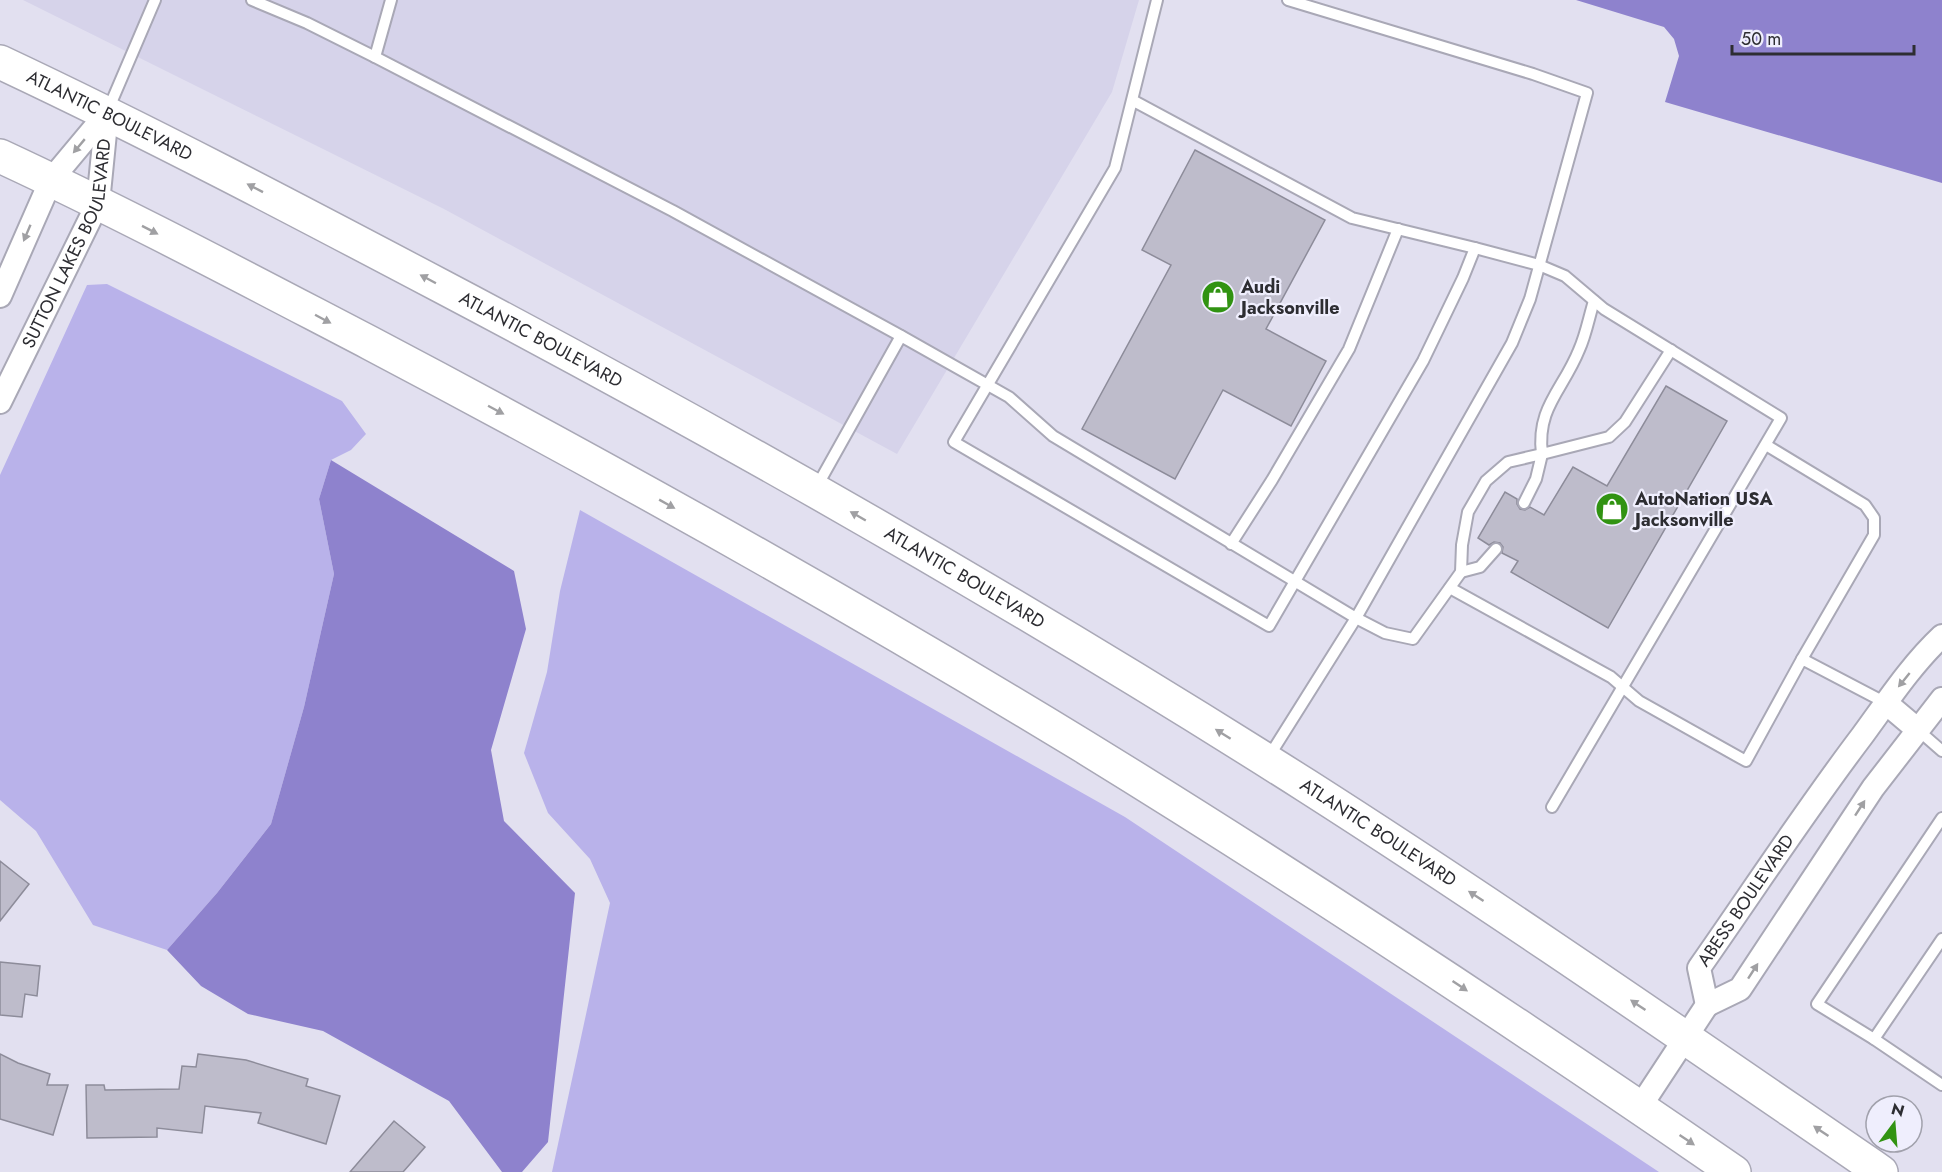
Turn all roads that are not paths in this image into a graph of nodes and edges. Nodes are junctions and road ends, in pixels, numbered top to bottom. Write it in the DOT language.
graph roads {
  1 [pos="155,0"];
  2 [pos="252,0"];
  3 [pos="391,0"];
  4 [pos="1157,0"];
  5 [pos="1288,0"];
  6 [pos="375,57"];
  7 [pos="0,62"];
  8 [pos="1132,100"];
  9 [pos="107,112"];
  10 [pos="0,156"];
  11 [pos="51,180"];
  12 [pos="98,203"];
  13 [pos="1398,229"];
  14 [pos="1475,248"];
  15 [pos="1539,265"];
  16 [pos="0,296"];
  17 [pos="1594,300"];
  18 [pos="901,336"];
  19 [pos="1671,350"];
  20 [pos="986,384"];
  21 [pos="0,402"];
  22 [pos="1766,445"];
  23 [pos="1542,454"];
  24 [pos="814,491"];
  25 [pos="1524,503"];
  26 [pos="1232,543"];
  27 [pos="1496,549"];
  28 [pos="1461,573"];
  29 [pos="1294,581"];
  30 [pos="1450,588"];
  31 [pos="1356,618"];
  32 [pos="1942,636"];
  33 [pos="1802,659"];
  34 [pos="1623,688"];
  35 [pos="1942,699"];
  36 [pos="1886,703"];
  37 [pos="1917,730"];
  38 [pos="1942,751"];
  39 [pos="1266,761"];
  40 [pos="1552,807"];
  41 [pos="1942,818"];
  42 [pos="1942,939"];
  43 [pos="1707,1005"];
  44 [pos="1686,1038"];
  45 [pos="1874,1039"];
  46 [pos="1942,1085"];
  47 [pos="1640,1107"];
  48 [pos="1734,1172"];
  49 [pos="1881,1172"];
  1 -- 9 [label="lane"];
  2 -- 6 [label="lane"];
  3 -- 6 [label="lane"];
  4 -- 8 [label="lane"];
  5 -- 15 [label="lane"];
  6 -- 18 [label="lane"];
  7 -- 9 [label="highway, ATLANTIC BOULEVARD"];
  8 -- 13 [label="lane"];
  8 -- 20 [label="lane"];
  9 -- 11 [label="street, SUTTON LAKES BOULEVARD, one-way"];
  9 -- 12 [label="street, SUTTON LAKES BOULEVARD"];
  24 -- 9 [label="highway, ATLANTIC BOULEVARD, one-way"];
  10 -- 11 [label="highway"];
  11 -- 12 [label="highway"];
  11 -- 16 [label="street, SUTTON LAKES BOULEVARD, one-way"];
  12 -- 21 [label="street, SUTTON LAKES BOULEVARD"];
  12 -- 47 [label="highway, one-way"];
  13 -- 14 [label="lane"];
  13 -- 26 [label="lane"];
  14 -- 15 [label="lane"];
  14 -- 29 [label="lane"];
  15 -- 17 [label="lane"];
  15 -- 31 [label="lane"];
  17 -- 19 [label="lane"];
  17 -- 23 [label="lane"];
  18 -- 20 [label="lane"];
  18 -- 24 [label="lane"];
  19 -- 22 [label="lane"];
  19 -- 23 [label="lane"];
  20 -- 26 [label="lane"];
  20 -- 29 [label="lane"];
  22 -- 33 [label="lane"];
  22 -- 34 [label="lane"];
  23 -- 25 [label="lane"];
  23 -- 28 [label="lane"];
  39 -- 24 [label="highway, ATLANTIC BOULEVARD, one-way"];
  26 -- 29 [label="lane"];
  27 -- 28 [label="lane"];
  28 -- 30 [label="lane"];
  29 -- 31 [label="lane"];
  30 -- 31 [label="lane"];
  30 -- 34 [label="lane"];
  31 -- 39 [label="lane"];
  32 -- 36 [label="street, ABESS BOULEVARD, one-way"];
  33 -- 34 [label="lane"];
  33 -- 36 [label="lane"];
  34 -- 40 [label="lane"];
  35 -- 37 [label="street"];
  36 -- 37 [label="street"];
  36 -- 43 [label="street, ABESS BOULEVARD"];
  37 -- 38 [label="lane"];
  43 -- 37 [label="street, one-way"];
  44 -- 39 [label="highway, ATLANTIC BOULEVARD, one-way"];
  41 -- 45 [label="lane"];
  42 -- 45 [label="lane"];
  43 -- 44 [label="street"];
  44 -- 47 [label="street"];
  49 -- 44 [label="highway, ATLANTIC BOULEVARD, one-way"];
  45 -- 46 [label="lane"];
  47 -- 48 [label="highway, one-way"];
}
